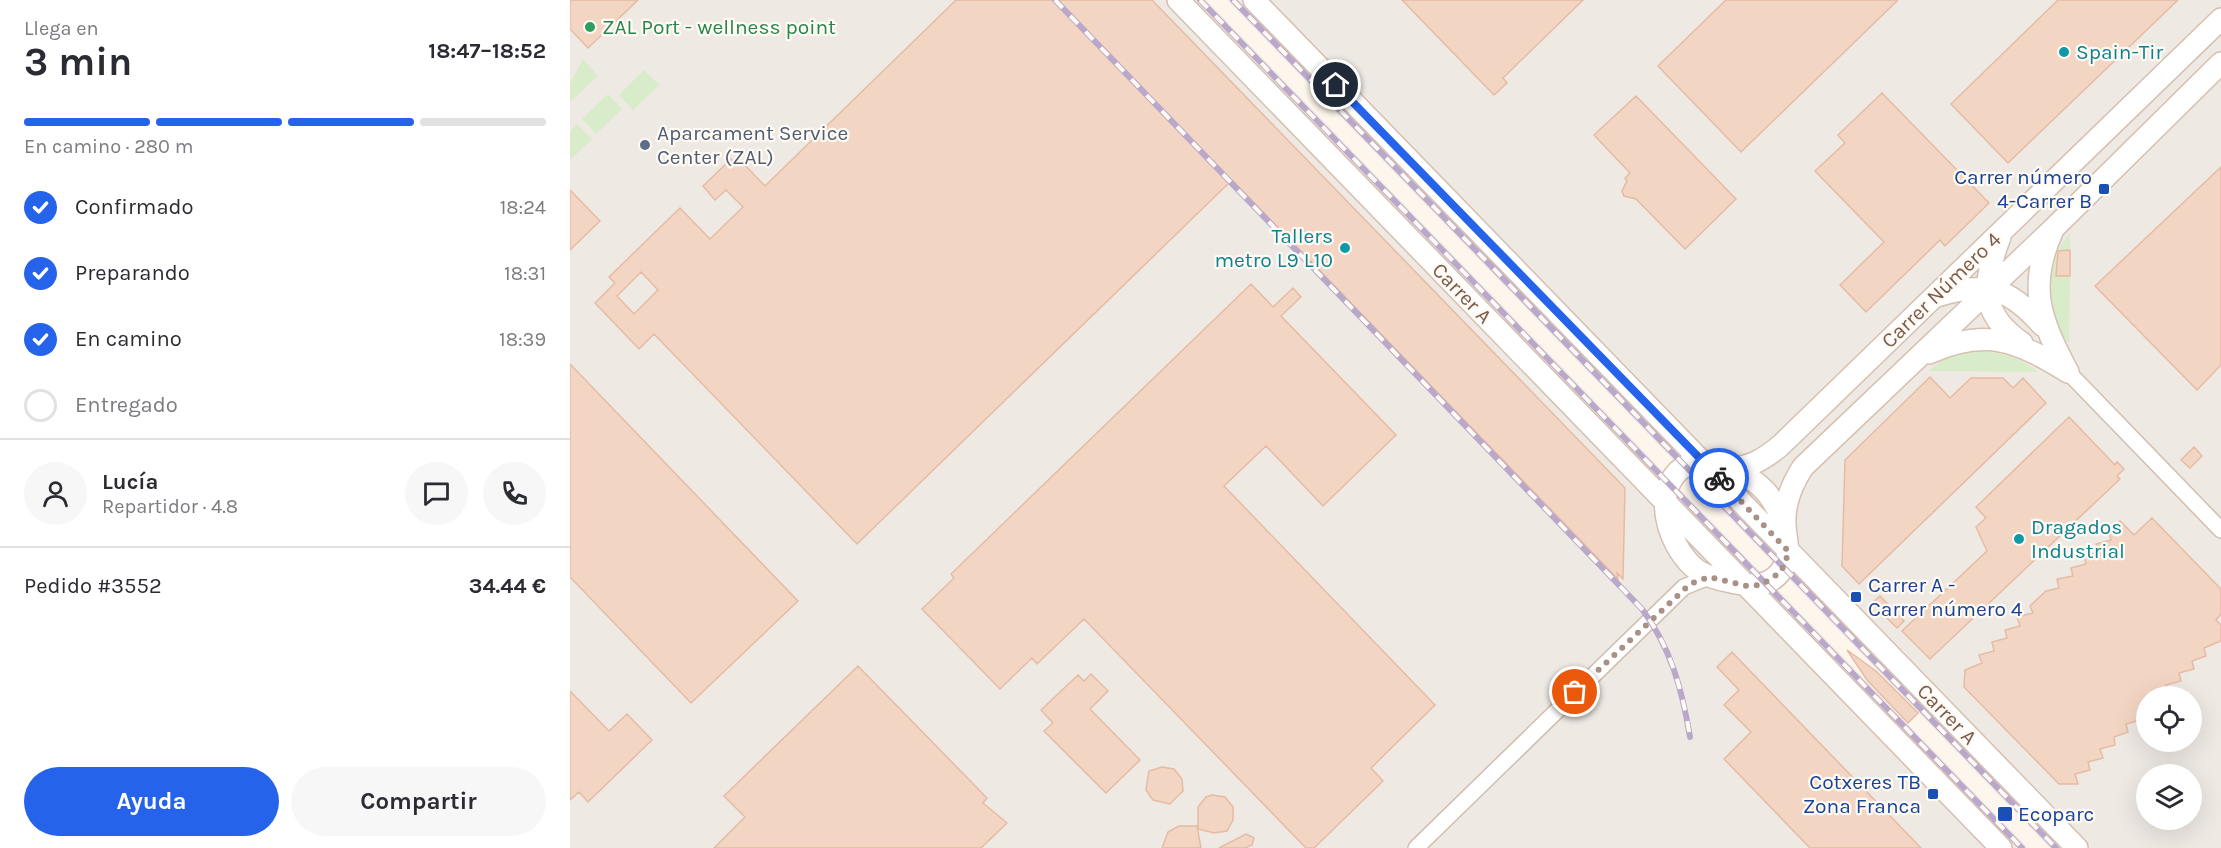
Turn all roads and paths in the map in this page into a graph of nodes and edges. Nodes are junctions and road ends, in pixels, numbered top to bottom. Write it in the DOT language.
graph roads {
  1 [pos="1178,0"];
  2 [pos="1254,0"];
  3 [pos="2221,19"];
  4 [pos="2221,63"];
  5 [pos="2054,228"];
  6 [pos="2002,231"];
  7 [pos="1988,290"];
  8 [pos="1934,297"];
  9 [pos="2048,332"];
  10 [pos="2030,349"];
  11 [pos="1917,359"];
  12 [pos="2068,372"];
  13 [pos="1703,462"];
  14 [pos="1729,468"];
  15 [pos="1665,503"];
  16 [pos="1785,524"];
  17 [pos="2221,530"];
  18 [pos="1789,552"];
  19 [pos="1709,577"];
  20 [pos="1747,586"];
  21 [pos="1416,848"];
  22 [pos="2001,848"];
  23 [pos="2077,848"];
  1 -- 15 [label="main road, Carrer A"];
  2 -- 13 [label="main road"];
  3 -- 6 [label="main road, Carrer Número 4"];
  4 -- 5 [label="main road, Carrer Número 4"];
  5 -- 7 [label="main road, Carrer Número 4"];
  5 -- 9 [label="main road"];
  6 -- 7 [label="main road"];
  6 -- 8 [label="main road, Carrer Número 4"];
  7 -- 8 [label="main road"];
  7 -- 9 [label="main road"];
  7 -- 10 [label="main road"];
  7 -- 11 [label="main road, Carrer Número 4"];
  8 -- 14 [label="main road, Carrer Número 4"];
  9 -- 12 [label="main road"];
  10 -- 11 [label="main road"];
  10 -- 12 [label="main road"];
  11 -- 16 [label="main road, Carrer Número 4"];
  12 -- 17 [label="street"];
  13 -- 14 [label="main road"];
  13 -- 15 [label="main road"];
  13 -- 18 [label="main road"];
  14 -- 16 [label="main road"];
  15 -- 19 [label="main road"];
  15 -- 20 [label="main road, Carrer A"];
  16 -- 18 [label="main road"];
  18 -- 20 [label="main road"];
  18 -- 23 [label="main road, Carrer A"];
  19 -- 20 [label="main road"];
  19 -- 21 [label="street"];
  20 -- 22 [label="main road, Carrer A"];
}
